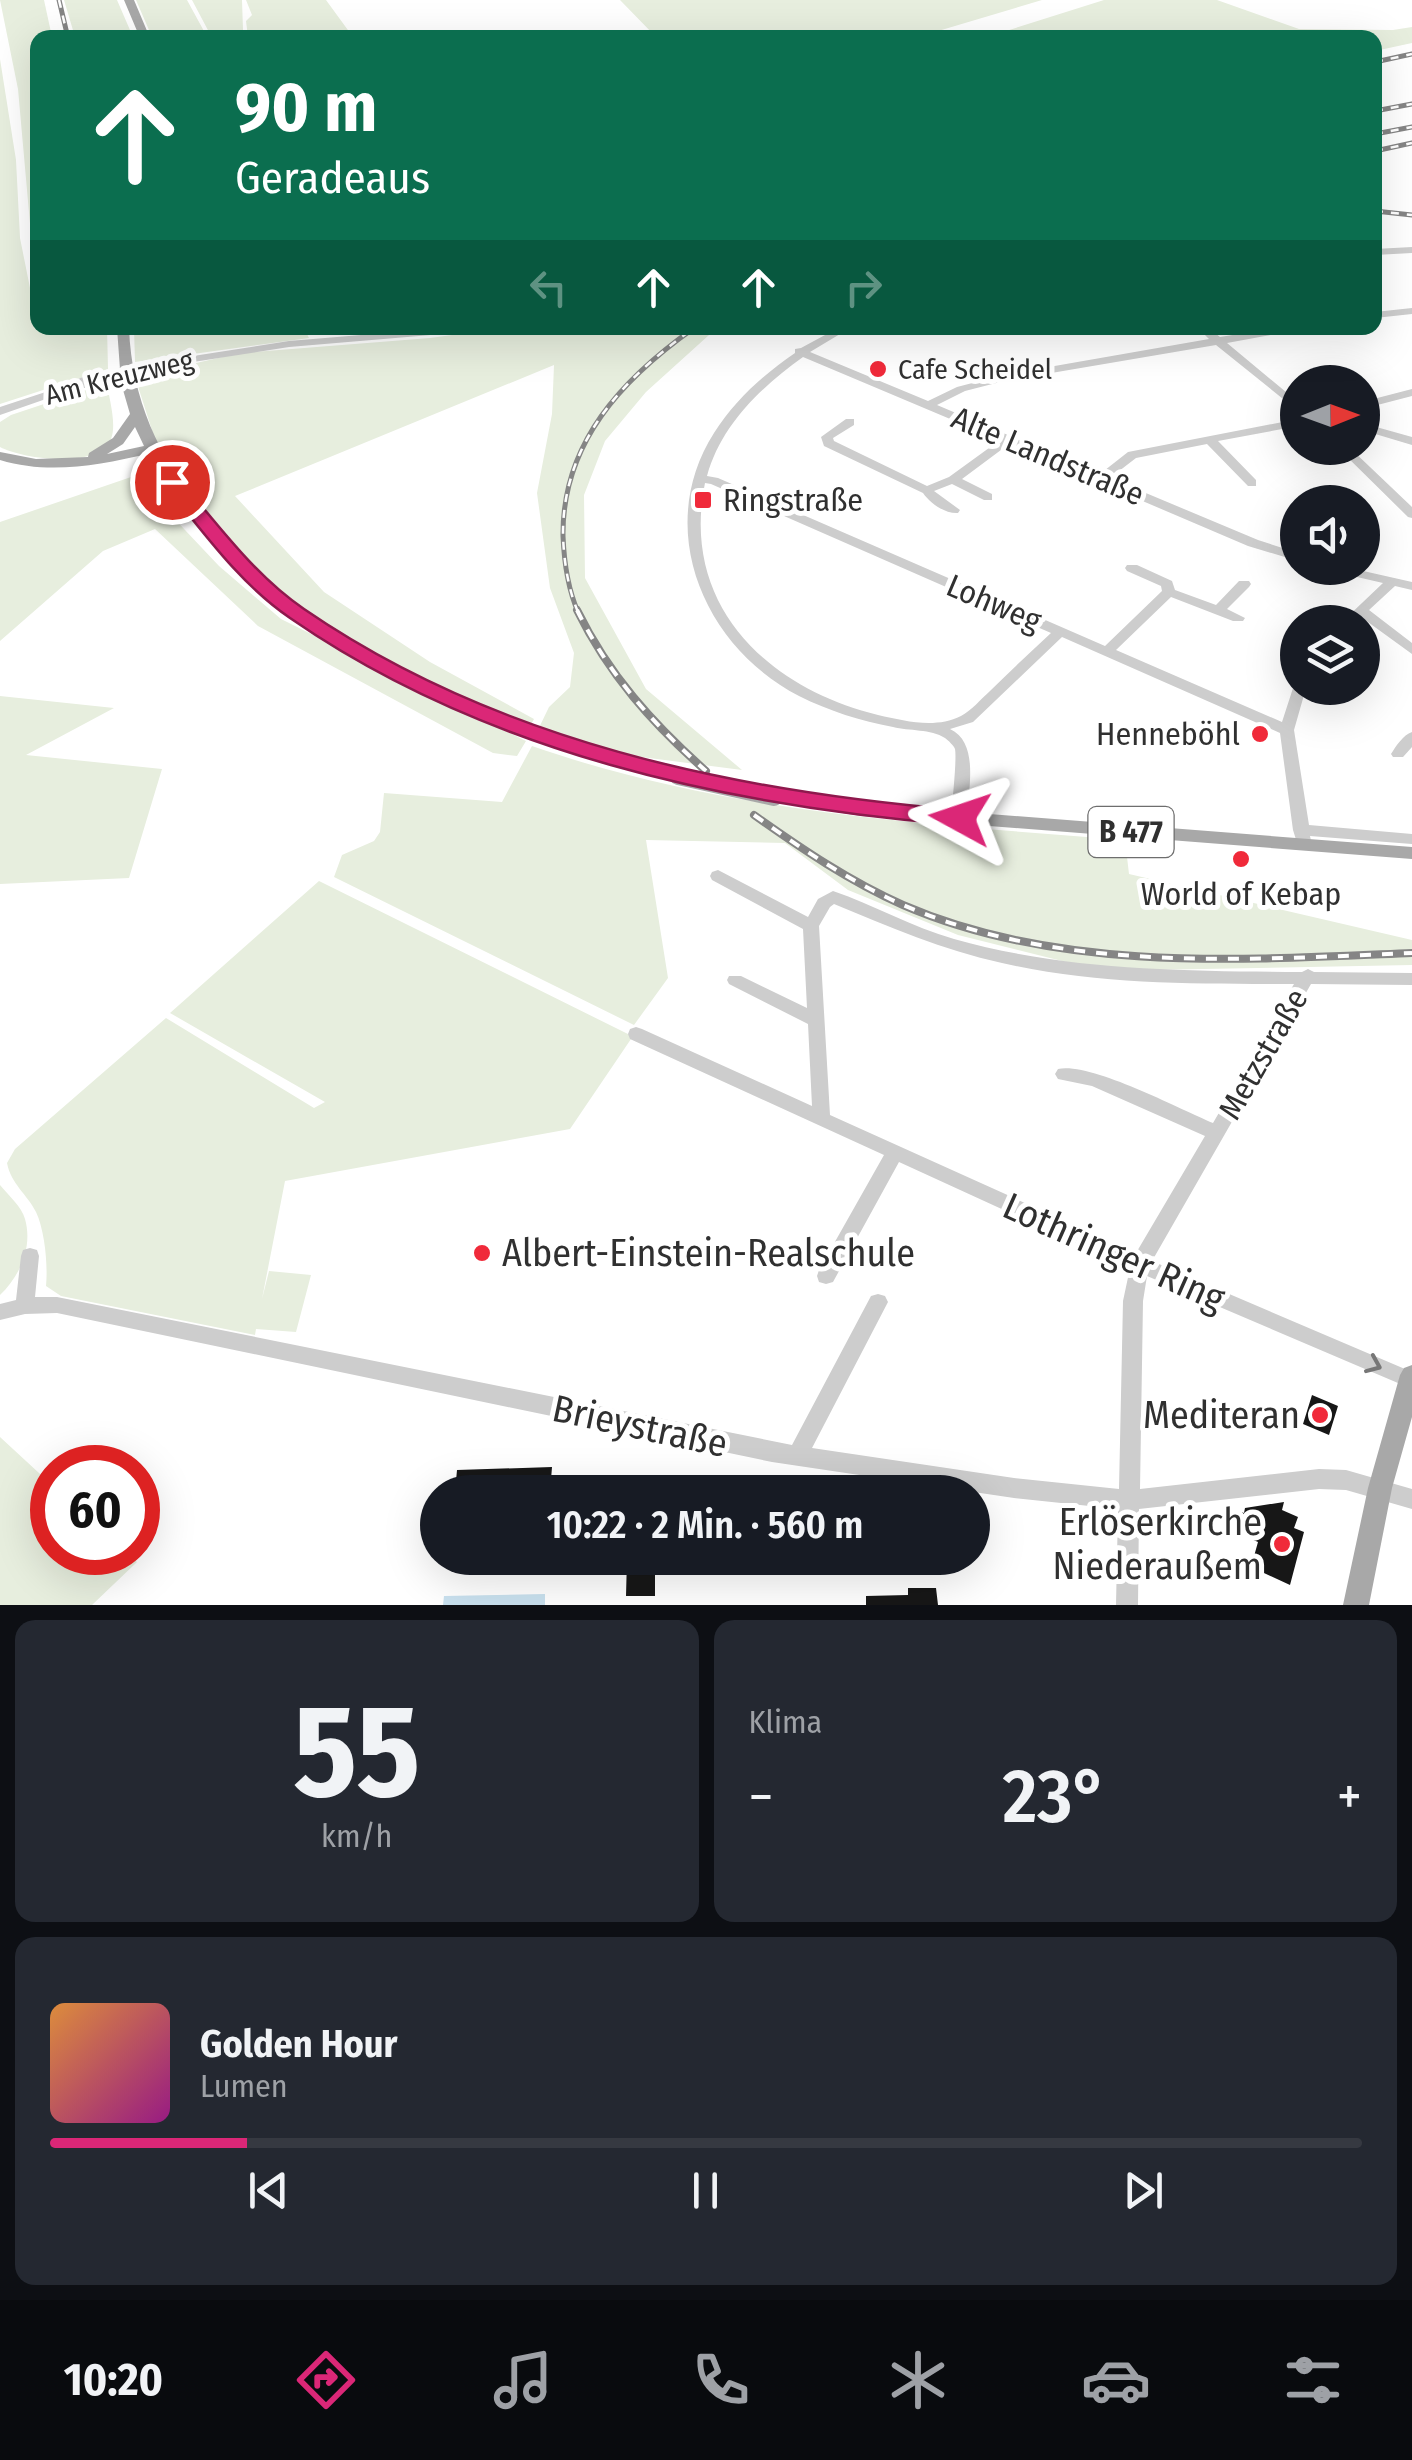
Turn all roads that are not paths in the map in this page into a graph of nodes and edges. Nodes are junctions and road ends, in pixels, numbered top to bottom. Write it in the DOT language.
graph roads {
  1 [pos="129,0"];
  2 [pos="142,30"];
  3 [pos="1412,250"];
  4 [pos="1382,252"];
  5 [pos="1412,312"];
  6 [pos="1382,314"];
  7 [pos="123,335"];
  8 [pos="395,335"];
  9 [pos="830,335"];
  10 [pos="1213,335"];
  11 [pos="1249,335"];
  12 [pos="1219,340"];
  13 [pos="799,351"];
  14 [pos="1412,392"];
  15 [pos="1280,393"];
  16 [pos="1380,401"];
  17 [pos="929,405"];
  18 [pos="0,412"];
  19 [pos="136,414"];
  20 [pos="850,422"];
  21 [pos="1280,426"];
  22 [pos="1380,431"];
  23 [pos="1009,439"];
  24 [pos="1210,440"];
  25 [pos="1412,441"];
  26 [pos="150,449"];
  27 [pos="0,456"];
  28 [pos="84,462"];
  29 [pos="1362,465"];
  30 [pos="700,479"];
  31 [pos="1101,479"];
  32 [pos="954,480"];
  33 [pos="1252,483"];
  34 [pos="927,490"];
  35 [pos="988,498"];
  36 [pos="954,510"];
  37 [pos="1412,514"];
  38 [pos="1280,552"];
  39 [pos="1132,568"];
  40 [pos="1380,579"];
  41 [pos="1392,582"];
  42 [pos="1244,584"];
  43 [pos="1412,586"];
  44 [pos="1170,592"];
  45 [pos="1367,605"];
  46 [pos="1218,610"];
  47 [pos="1238,618"];
  48 [pos="1380,624"];
  49 [pos="1060,632"];
  50 [pos="1412,650"];
  51 [pos="1106,652"];
  52 [pos="1294,705"];
  53 [pos="968,719"];
  54 [pos="930,728"];
  55 [pos="1287,730"];
  56 [pos="1412,737"];
  57 [pos="958,742"];
  58 [pos="1398,754"];
  59 [pos="960,818"];
  60 [pos="1302,838"];
  61 [pos="1412,839"];
  62 [pos="1412,853"];
  63 [pos="718,876"];
  64 [pos="811,926"];
  65 [pos="1308,975"];
  66 [pos="1412,979"];
  67 [pos="735,980"];
  68 [pos="815,1020"];
  69 [pos="636,1034"];
  70 [pos="1064,1074"];
  71 [pos="821,1118"];
  72 [pos="1217,1134"];
  73 [pos="894,1154"];
  74 [pos="30,1256"];
  75 [pos="1140,1264"];
  76 [pos="826,1276"];
  77 [pos="878,1302"];
  78 [pos="25,1306"];
  79 [pos="0,1312"];
  80 [pos="1411,1378"];
  81 [pos="796,1456"];
  82 [pos="1380,1488"];
  83 [pos="1412,1499"];
  84 [pos="1129,1500"];
  85 [pos="1127,1605"];
  86 [pos="1356,1605"];
  1 -- 2 [label="main road"];
  3 -- 4 [label="street"];
  5 -- 6 [label="street"];
  7 -- 19 [label="main road, B 477"];
  8 -- 18 [label="street, Am Kreuzweg, bridge"];
  9 -- 13 [label="street"];
  10 -- 12 [label="street"];
  11 -- 12 [label="street"];
  12 -- 15 [label="street"];
  12 -- 17 [label="street"];
  13 -- 17 [label="street, Alte Landstraße"];
  13 -- 30 [label="street"];
  14 -- 16 [label="street"];
  17 -- 23 [label="street, Alte Landstraße"];
  19 -- 26 [label="main road, B 477"];
  19 -- 28 [label="main road"];
  20 -- 34 [label="street"];
  21 -- 24 [label="street"];
  22 -- 25 [label="street"];
  23 -- 31 [label="street, Alte Landstraße"];
  23 -- 32 [label="street"];
  24 -- 31 [label="street"];
  24 -- 33 [label="street"];
  26 -- 28 [label="main road"];
  26 -- 59 [label="main road, B 477, bridge"];
  27 -- 28 [label="main road"];
  29 -- 37 [label="street"];
  30 -- 49 [label="street, Lohweg"];
  30 -- 54 [label="street"];
  31 -- 38 [label="street, Alte Landstraße"];
  32 -- 34 [label="street"];
  32 -- 35 [label="street"];
  34 -- 36 [label="street"];
  39 -- 44 [label="street"];
  40 -- 41 [label="street"];
  41 -- 43 [label="street"];
  41 -- 45 [label="street"];
  42 -- 46 [label="street"];
  44 -- 46 [label="street"];
  44 -- 51 [label="street"];
  46 -- 47 [label="street"];
  48 -- 50 [label="street"];
  49 -- 51 [label="street, Lohweg"];
  49 -- 53 [label="street"];
  51 -- 55 [label="street, Lohweg"];
  52 -- 55 [label="street"];
  53 -- 54 [label="street"];
  53 -- 57 [label="street"];
  54 -- 57 [label="street"];
  55 -- 60 [label="street"];
  56 -- 58 [label="street"];
  57 -- 59 [label="street"];
  59 -- 60 [label="main road, B 477"];
  60 -- 61 [label="street"];
  60 -- 62 [label="main road, B 477"];
  63 -- 64 [label="street"];
  64 -- 65 [label="street"];
  64 -- 68 [label="street"];
  65 -- 66 [label="street"];
  65 -- 72 [label="street, Metzstraße"];
  67 -- 68 [label="street"];
  68 -- 71 [label="street"];
  69 -- 71 [label="street, Lothringer Ring"];
  70 -- 72 [label="street, Metzstraße"];
  71 -- 73 [label="street, Lothringer Ring"];
  72 -- 75 [label="street, Metzstraße"];
  73 -- 75 [label="street, Lothringer Ring"];
  73 -- 76 [label="street"];
  74 -- 78 [label="street"];
  75 -- 80 [label="street, Lothringer Ring, one-way"];
  75 -- 84 [label="street, Metzstraße"];
  77 -- 81 [label="street"];
  78 -- 79 [label="street, Brieystraße"];
  78 -- 81 [label="street, Brieystraße"];
  80 -- 82 [label="main road"];
  81 -- 84 [label="street, Brieystraße"];
  82 -- 83 [label="street, Brieystraße"];
  82 -- 84 [label="street, Brieystraße"];
  82 -- 86 [label="main road"];
  84 -- 85 [label="street, Metzstraße"];
}
